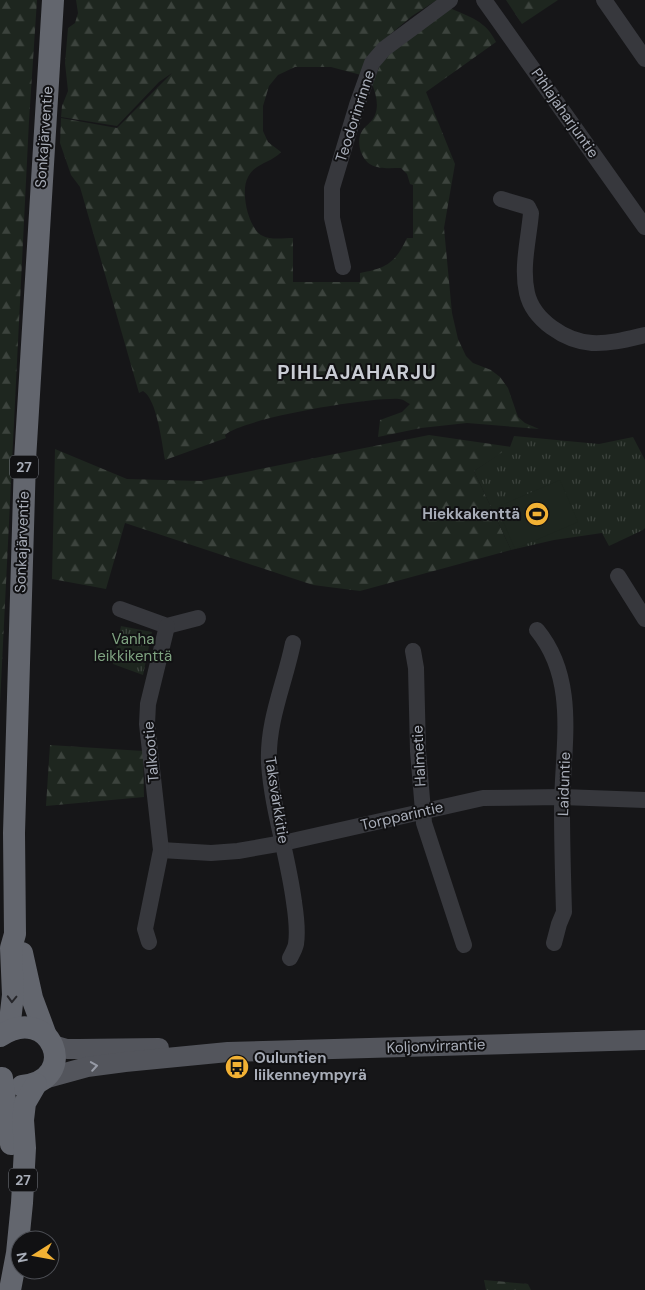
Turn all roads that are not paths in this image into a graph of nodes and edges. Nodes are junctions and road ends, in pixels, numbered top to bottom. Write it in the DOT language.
graph roads {
  1 [pos="52,0"];
  2 [pos="450,0"];
  3 [pos="484,0"];
  4 [pos="604,0"];
  5 [pos="645,59"];
  6 [pos="502,199"];
  7 [pos="645,227"];
  8 [pos="343,267"];
  9 [pos="645,335"];
  10 [pos="618,576"];
  11 [pos="120,608"];
  12 [pos="198,618"];
  13 [pos="645,619"];
  14 [pos="167,626"];
  15 [pos="538,630"];
  16 [pos="293,643"];
  17 [pos="413,651"];
  18 [pos="562,797"];
  19 [pos="645,800"];
  20 [pos="422,812"];
  21 [pos="283,843"];
  22 [pos="161,850"];
  23 [pos="15,934"];
  24 [pos="149,942"];
  25 [pos="554,942"];
  26 [pos="464,945"];
  27 [pos="290,958"];
  28 [pos="4,1033"];
  29 [pos="49,1039"];
  30 [pos="645,1040"];
  31 [pos="228,1052"];
  32 [pos="1,1077"];
  33 [pos="41,1081"];
  34 [pos="10,1284"];
  1 -- 23 [label="highway, Sonkajärventie / 27"];
  2 -- 8 [label="street, Teodorinrinne"];
  3 -- 7 [label="street, Pihlajaharjuntie"];
  4 -- 5 [label="street"];
  6 -- 9 [label="street"];
  10 -- 13 [label="street"];
  11 -- 14 [label="street"];
  12 -- 14 [label="street"];
  14 -- 22 [label="street, Talkootie"];
  15 -- 18 [label="street, Laiduntie"];
  16 -- 21 [label="street, Taksvärkkitie"];
  17 -- 20 [label="street, Halmetie"];
  18 -- 19 [label="street, Torpparintie"];
  18 -- 20 [label="street, Torpparintie"];
  18 -- 25 [label="street, Laiduntie"];
  20 -- 21 [label="street, Torpparintie"];
  20 -- 26 [label="street, Halmetie"];
  21 -- 22 [label="street, Torpparintie"];
  21 -- 27 [label="street, Taksvärkkitie"];
  22 -- 24 [label="street, Talkootie"];
  23 -- 28 [label="highway, Sonkajärventie / 27, one-way"];
  23 -- 29 [label="highway, Sonkajärventie / 27"];
  28 -- 29 [label="highway"];
  29 -- 31 [label="main road, Koljonvirrantie"];
  29 -- 33 [label="highway"];
  30 -- 31 [label="main road, Koljonvirrantie"];
  33 -- 31 [label="main road, Koljonvirrantie, one-way"];
  32 -- 33 [label="highway"];
  32 -- 34 [label="highway, 27"];
  33 -- 34 [label="highway, 27"];
}
